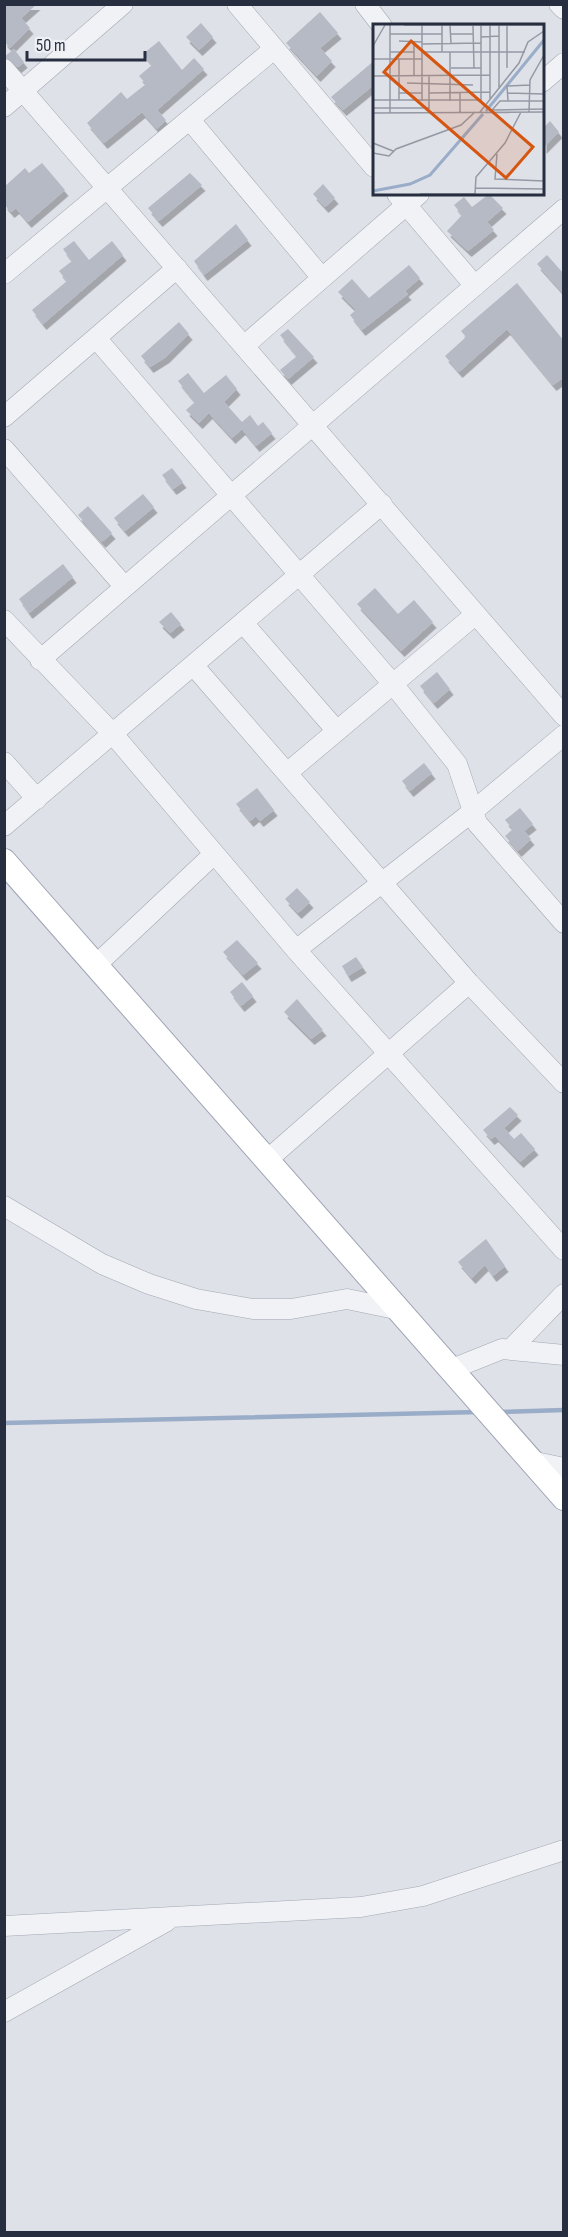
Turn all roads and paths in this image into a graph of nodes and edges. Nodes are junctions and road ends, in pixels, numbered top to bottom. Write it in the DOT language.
graph roads {
  1 [pos="123,4"];
  2 [pos="237,4"];
  3 [pos="364,4"];
  4 [pos="559,4"];
  5 [pos="564,9"];
  6 [pos="380,24"];
  7 [pos="274,49"];
  8 [pos="564,63"];
  9 [pos="4,69"];
  10 [pos="544,81"];
  11 [pos="24,91"];
  12 [pos="4,107"];
  13 [pos="190,120"];
  14 [pos="373,165"];
  15 [pos="109,187"];
  16 [pos="407,197"];
  17 [pos="560,218"];
  18 [pos="177,268"];
  19 [pos="4,274"];
  20 [pos="322,278"];
  21 [pos="474,286"];
  22 [pos="96,338"];
  23 [pos="245,345"];
  24 [pos="4,417"];
  25 [pos="314,425"];
  26 [pos="4,449"];
  27 [pos="232,495"];
  28 [pos="382,504"];
  29 [pos="298,576"];
  30 [pos="124,586"];
  31 [pos="476,614"];
  32 [pos="4,620"];
  33 [pos="244,624"];
  34 [pos="40,660"];
  35 [pos="193,666"];
  36 [pos="393,684"];
  37 [pos="564,716"];
  38 [pos="336,730"];
  39 [pos="113,734"];
  40 [pos="564,735"];
  41 [pos="4,762"];
  42 [pos="288,773"];
  43 [pos="37,799"];
  44 [pos="472,812"];
  45 [pos="4,826"];
  46 [pos="214,854"];
  47 [pos="4,861"];
  48 [pos="384,883"];
  49 [pos="564,923"];
  50 [pos="296,950"];
  51 [pos="96,965"];
  52 [pos="469,983"];
  53 [pos="389,1054"];
  54 [pos="564,1083"];
  55 [pos="266,1161"];
  56 [pos="4,1206"];
  57 [pos="564,1250"];
  58 [pos="564,1294"];
  59 [pos="400,1310"];
  60 [pos="511,1349"];
  61 [pos="564,1355"];
  62 [pos="452,1369"];
  63 [pos="531,1461"];
  64 [pos="564,1468"];
  65 [pos="564,1498"];
  66 [pos="564,1850"];
  67 [pos="172,1917"];
  68 [pos="4,1926"];
  69 [pos="4,2012"];
  1 -- 11 [label="street"];
  2 -- 7 [label="street"];
  3 -- 6 [label="street"];
  4 -- 5 [label="street"];
  7 -- 13 [label="street"];
  7 -- 14 [label="street"];
  8 -- 10 [label="street"];
  9 -- 11 [label="street"];
  11 -- 12 [label="street"];
  11 -- 15 [label="street"];
  13 -- 15 [label="street"];
  13 -- 20 [label="street"];
  15 -- 18 [label="street"];
  15 -- 19 [label="street"];
  16 -- 20 [label="street"];
  16 -- 21 [label="street"];
  17 -- 21 [label="street"];
  18 -- 22 [label="street"];
  18 -- 23 [label="street"];
  20 -- 23 [label="street"];
  21 -- 25 [label="street"];
  22 -- 24 [label="street"];
  22 -- 27 [label="street"];
  23 -- 25 [label="street"];
  25 -- 27 [label="street"];
  25 -- 28 [label="street"];
  26 -- 30 [label="street"];
  27 -- 29 [label="street"];
  27 -- 30 [label="street"];
  28 -- 29 [label="street"];
  28 -- 31 [label="street"];
  29 -- 33 [label="street"];
  29 -- 36 [label="street"];
  30 -- 34 [label="street"];
  31 -- 36 [label="street"];
  31 -- 37 [label="street"];
  32 -- 34 [label="street"];
  33 -- 35 [label="street"];
  33 -- 38 [label="street"];
  34 -- 39 [label="street"];
  35 -- 39 [label="street"];
  35 -- 42 [label="street"];
  36 -- 38 [label="street"];
  36 -- 44 [label="street"];
  38 -- 42 [label="street"];
  39 -- 43 [label="street"];
  39 -- 46 [label="street"];
  40 -- 44 [label="street"];
  41 -- 43 [label="street"];
  42 -- 48 [label="street"];
  43 -- 45 [label="street"];
  44 -- 48 [label="street"];
  44 -- 49 [label="street"];
  46 -- 50 [label="street"];
  46 -- 51 [label="street"];
  47 -- 51 [label="main road"];
  48 -- 50 [label="street"];
  48 -- 52 [label="street"];
  50 -- 53 [label="street"];
  51 -- 55 [label="main road"];
  52 -- 53 [label="street"];
  52 -- 54 [label="street"];
  53 -- 55 [label="street"];
  53 -- 57 [label="street"];
  55 -- 59 [label="main road"];
  56 -- 59 [label="street"];
  58 -- 60 [label="street"];
  59 -- 62 [label="main road"];
  60 -- 61 [label="street"];
  60 -- 62 [label="street"];
  62 -- 63 [label="main road"];
  63 -- 64 [label="street"];
  63 -- 65 [label="main road"];
  66 -- 67 [label="street"];
  67 -- 68 [label="street"];
  67 -- 69 [label="street"];
}
